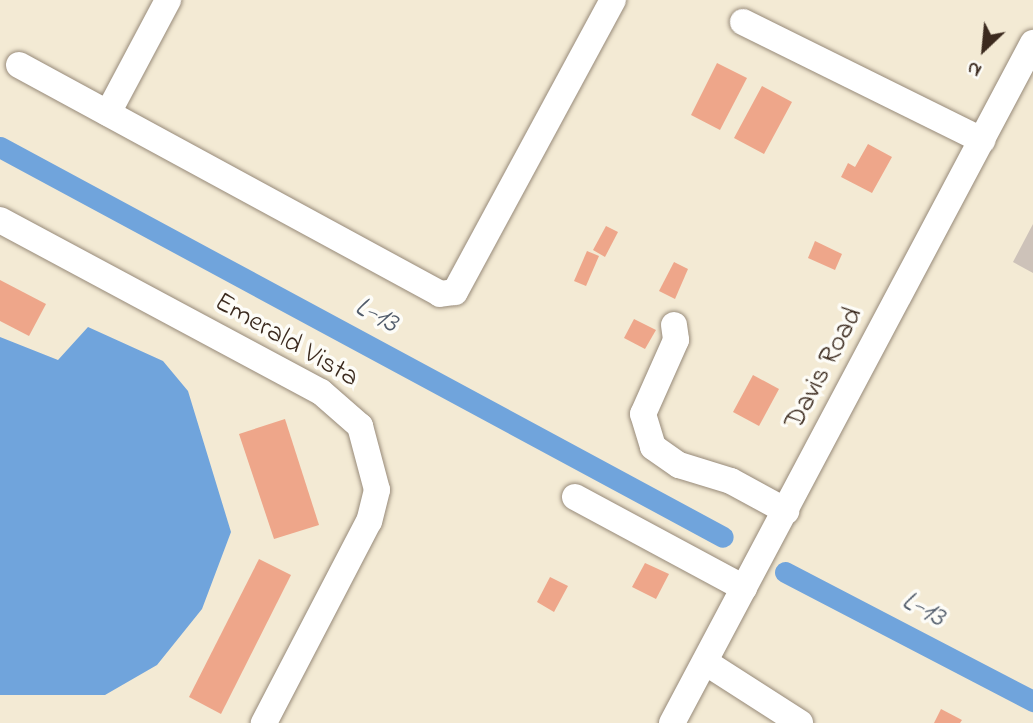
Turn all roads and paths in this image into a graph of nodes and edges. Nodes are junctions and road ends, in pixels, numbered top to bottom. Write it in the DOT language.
graph roads {
  1 [pos="168,0"];
  2 [pos="612,0"];
  3 [pos="743,22"];
  4 [pos="1033,43"];
  5 [pos="19,65"];
  6 [pos="108,113"];
  7 [pos="982,140"];
  8 [pos="0,220"];
  9 [pos="674,326"];
  10 [pos="575,497"];
  11 [pos="786,511"];
  12 [pos="744,589"];
  13 [pos="705,662"];
  14 [pos="264,723"];
  15 [pos="672,723"];
  16 [pos="800,723"];
  1 -- 6 [label="street"];
  2 -- 6 [label="street"];
  3 -- 7 [label="street"];
  4 -- 7 [label="street, Davis Road"];
  5 -- 6 [label="street"];
  7 -- 11 [label="street, Davis Road"];
  8 -- 14 [label="street, Emerald Vista"];
  9 -- 11 [label="street"];
  10 -- 12 [label="street"];
  11 -- 12 [label="street, Davis Road"];
  12 -- 13 [label="street, Davis Road"];
  13 -- 15 [label="street, Davis Road"];
  13 -- 16 [label="street"];
}
